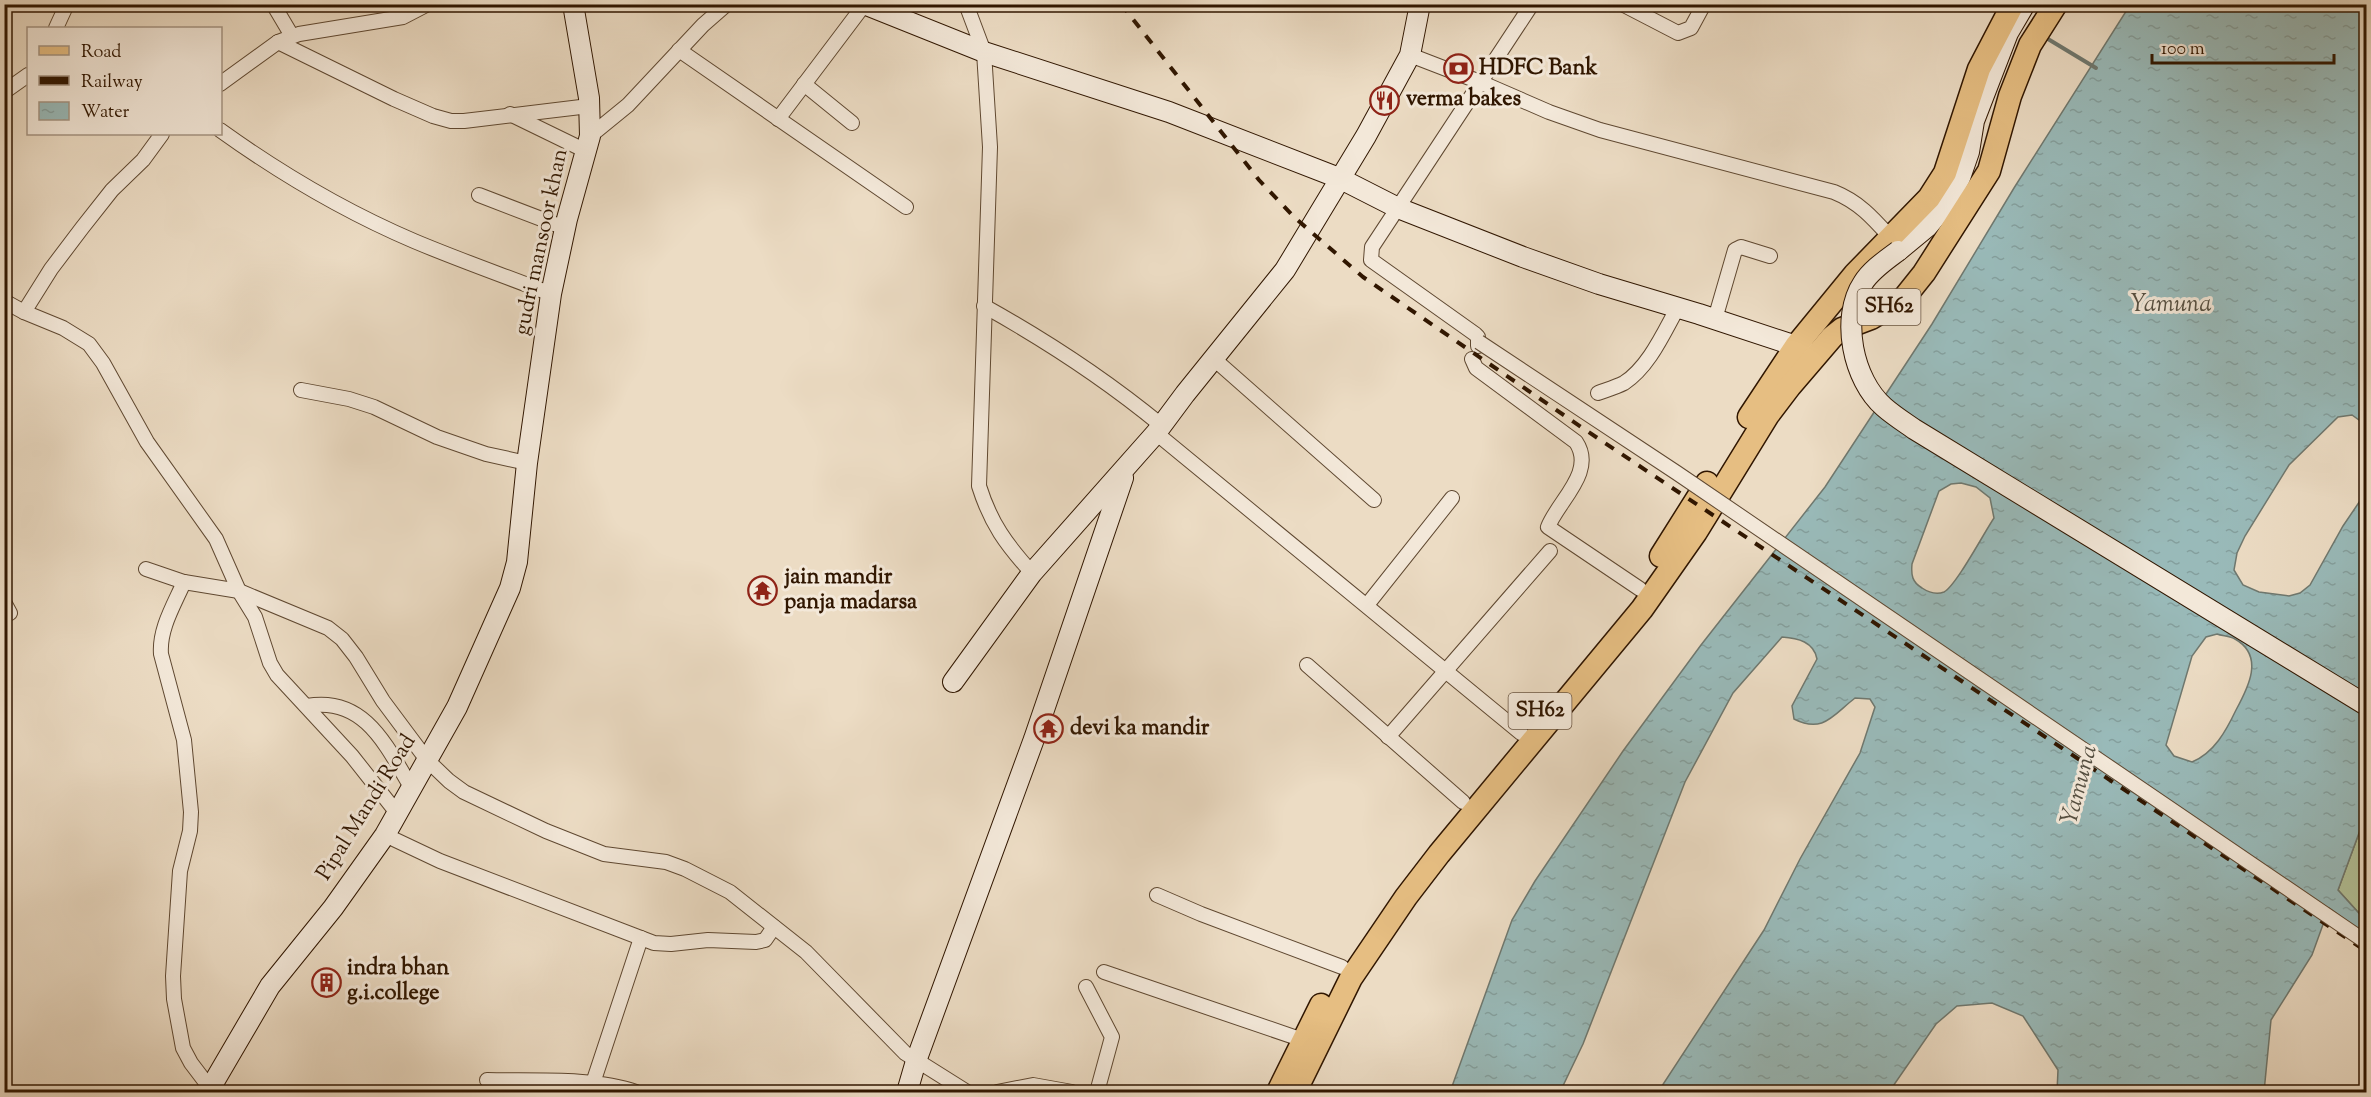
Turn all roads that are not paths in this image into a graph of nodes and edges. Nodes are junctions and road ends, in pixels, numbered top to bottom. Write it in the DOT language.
graph roads {
  1 [pos="67,4"];
  2 [pos="273,4"];
  3 [pos="428,4"];
  4 [pos="573,4"];
  5 [pos="727,4"];
  6 [pos="966,4"];
  7 [pos="1420,4"];
  8 [pos="1532,4"];
  9 [pos="1622,4"];
  10 [pos="1704,4"];
  11 [pos="864,5"];
  12 [pos="2031,9"];
  13 [pos="56,27"];
  14 [pos="292,36"];
  15 [pos="2015,36"];
  16 [pos="278,42"];
  17 [pos="679,50"];
  18 [pos="984,52"];
  19 [pos="1410,55"];
  20 [pos="27,76"];
  21 [pos="1480,82"];
  22 [pos="222,83"];
  23 [pos="804,84"];
  24 [pos="4,92"];
  25 [pos="589,106"];
  26 [pos="510,114"];
  27 [pos="778,119"];
  28 [pos="852,123"];
  29 [pos="222,131"];
  30 [pos="161,135"];
  31 [pos="588,143"];
  32 [pos="1339,178"];
  33 [pos="479,195"];
  34 [pos="906,207"];
  35 [pos="1398,208"];
  36 [pos="565,228"];
  37 [pos="1894,244"];
  38 [pos="1770,256"];
  39 [pos="550,294"];
  40 [pos="4,301"];
  41 [pos="984,306"];
  42 [pos="1678,307"];
  43 [pos="24,312"];
  44 [pos="1715,319"];
  45 [pos="1805,351"];
  46 [pos="1214,359"];
  47 [pos="1472,359"];
  48 [pos="301,390"];
  49 [pos="1598,393"];
  50 [pos="1159,429"];
  51 [pos="527,463"];
  52 [pos="1125,470"];
  53 [pos="1452,498"];
  54 [pos="1374,500"];
  55 [pos="1550,551"];
  56 [pos="517,562"];
  57 [pos="146,569"];
  58 [pos="1032,573"];
  59 [pos="184,582"];
  60 [pos="1640,590"];
  61 [pos="239,591"];
  62 [pos="1367,605"];
  63 [pos="1307,665"];
  64 [pos="1445,672"];
  65 [pos="953,682"];
  66 [pos="2367,705"];
  67 [pos="307,706"];
  68 [pos="1521,734"];
  69 [pos="1388,737"];
  70 [pos="427,760"];
  71 [pos="411,787"];
  72 [pos="1463,802"];
  73 [pos="397,813"];
  74 [pos="385,835"];
  75 [pos="1157,895"];
  76 [pos="774,927"];
  77 [pos="641,938"];
  78 [pos="2367,942"];
  79 [pos="1342,967"];
  80 [pos="1104,972"];
  81 [pos="1086,987"];
  82 [pos="1303,1040"];
  83 [pos="916,1060"];
  84 [pos="487,1080"];
  85 [pos="593,1083"];
  86 [pos="210,1092"];
  87 [pos="636,1092"];
  88 [pos="907,1092"];
  89 [pos="967,1092"];
  90 [pos="997,1092"];
  91 [pos="1072,1092"];
  92 [pos="1097,1092"];
  93 [pos="1278,1092"];
  94 [pos="1294,1092"];
  1 -- 13 [label="street"];
  2 -- 14 [label="street"];
  3 -- 14 [label="street"];
  4 -- 25 [label="street, gudri mansoor khan"];
  5 -- 17 [label="street"];
  6 -- 18 [label="street"];
  7 -- 19 [label="street"];
  8 -- 21 [label="street"];
  9 -- 10 [label="street"];
  11 -- 18 [label="street"];
  11 -- 23 [label="street"];
  12 -- 15 [label="main road, SH62"];
  12 -- 15 [label="main road, SH62"];
  14 -- 16 [label="street"];
  15 -- 37 [label="main road, SH62"];
  15 -- 37 [label="street"];
  15 -- 45 [label="main road, SH62"];
  16 -- 22 [label="street"];
  16 -- 26 [label="street"];
  17 -- 27 [label="street"];
  17 -- 31 [label="street"];
  18 -- 32 [label="street"];
  18 -- 41 [label="street"];
  19 -- 21 [label="street"];
  19 -- 32 [label="street"];
  20 -- 24 [label="street"];
  21 -- 35 [label="street"];
  21 -- 37 [label="street"];
  23 -- 27 [label="street"];
  23 -- 28 [label="street"];
  25 -- 26 [label="street"];
  25 -- 31 [label="street, gudri mansoor khan"];
  26 -- 31 [label="street"];
  27 -- 34 [label="street"];
  29 -- 39 [label="street"];
  30 -- 43 [label="street"];
  31 -- 36 [label="street, gudri mansoor khan"];
  32 -- 35 [label="street"];
  32 -- 46 [label="street"];
  33 -- 36 [label="street"];
  35 -- 42 [label="street"];
  35 -- 78 [label="street, bridge"];
  36 -- 39 [label="street, gudri mansoor khan"];
  37 -- 45 [label="main road, SH62"];
  37 -- 66 [label="street, bridge"];
  38 -- 44 [label="street"];
  39 -- 51 [label="street, gudri mansoor khan"];
  40 -- 43 [label="street"];
  41 -- 50 [label="street"];
  41 -- 58 [label="street"];
  42 -- 44 [label="street"];
  42 -- 49 [label="street"];
  43 -- 61 [label="street"];
  44 -- 45 [label="street"];
  45 -- 60 [label="main road, SH62"];
  45 -- 94 [label="main road, SH62"];
  46 -- 50 [label="street"];
  46 -- 54 [label="street"];
  47 -- 60 [label="street"];
  48 -- 51 [label="street"];
  50 -- 52 [label="street"];
  50 -- 62 [label="street"];
  51 -- 56 [label="street, gudri mansoor khan"];
  52 -- 58 [label="street"];
  52 -- 83 [label="street"];
  53 -- 62 [label="street"];
  55 -- 64 [label="street"];
  56 -- 70 [label="street, Pipal Mandi Road"];
  57 -- 59 [label="street"];
  58 -- 65 [label="street"];
  59 -- 61 [label="street"];
  59 -- 86 [label="street"];
  60 -- 68 [label="main road, SH62"];
  61 -- 67 [label="street"];
  61 -- 70 [label="street"];
  62 -- 64 [label="street"];
  63 -- 69 [label="street"];
  64 -- 68 [label="street"];
  64 -- 69 [label="street"];
  67 -- 71 [label="street"];
  67 -- 73 [label="street"];
  68 -- 72 [label="main road, SH62"];
  69 -- 72 [label="street"];
  70 -- 71 [label="street, Pipal Mandi Road"];
  70 -- 76 [label="street"];
  71 -- 73 [label="street, Pipal Mandi Road"];
  72 -- 79 [label="main road, SH62"];
  73 -- 74 [label="street, Pipal Mandi Road"];
  74 -- 77 [label="street"];
  74 -- 86 [label="street, Pipal Mandi Road"];
  75 -- 79 [label="street"];
  76 -- 77 [label="street"];
  76 -- 83 [label="street"];
  77 -- 85 [label="street"];
  79 -- 82 [label="main road, SH62"];
  80 -- 82 [label="street"];
  81 -- 92 [label="street"];
  82 -- 93 [label="main road, SH62"];
  83 -- 88 [label="street"];
  83 -- 89 [label="street"];
  84 -- 85 [label="street"];
  85 -- 87 [label="street"];
  90 -- 91 [label="street"];
}
